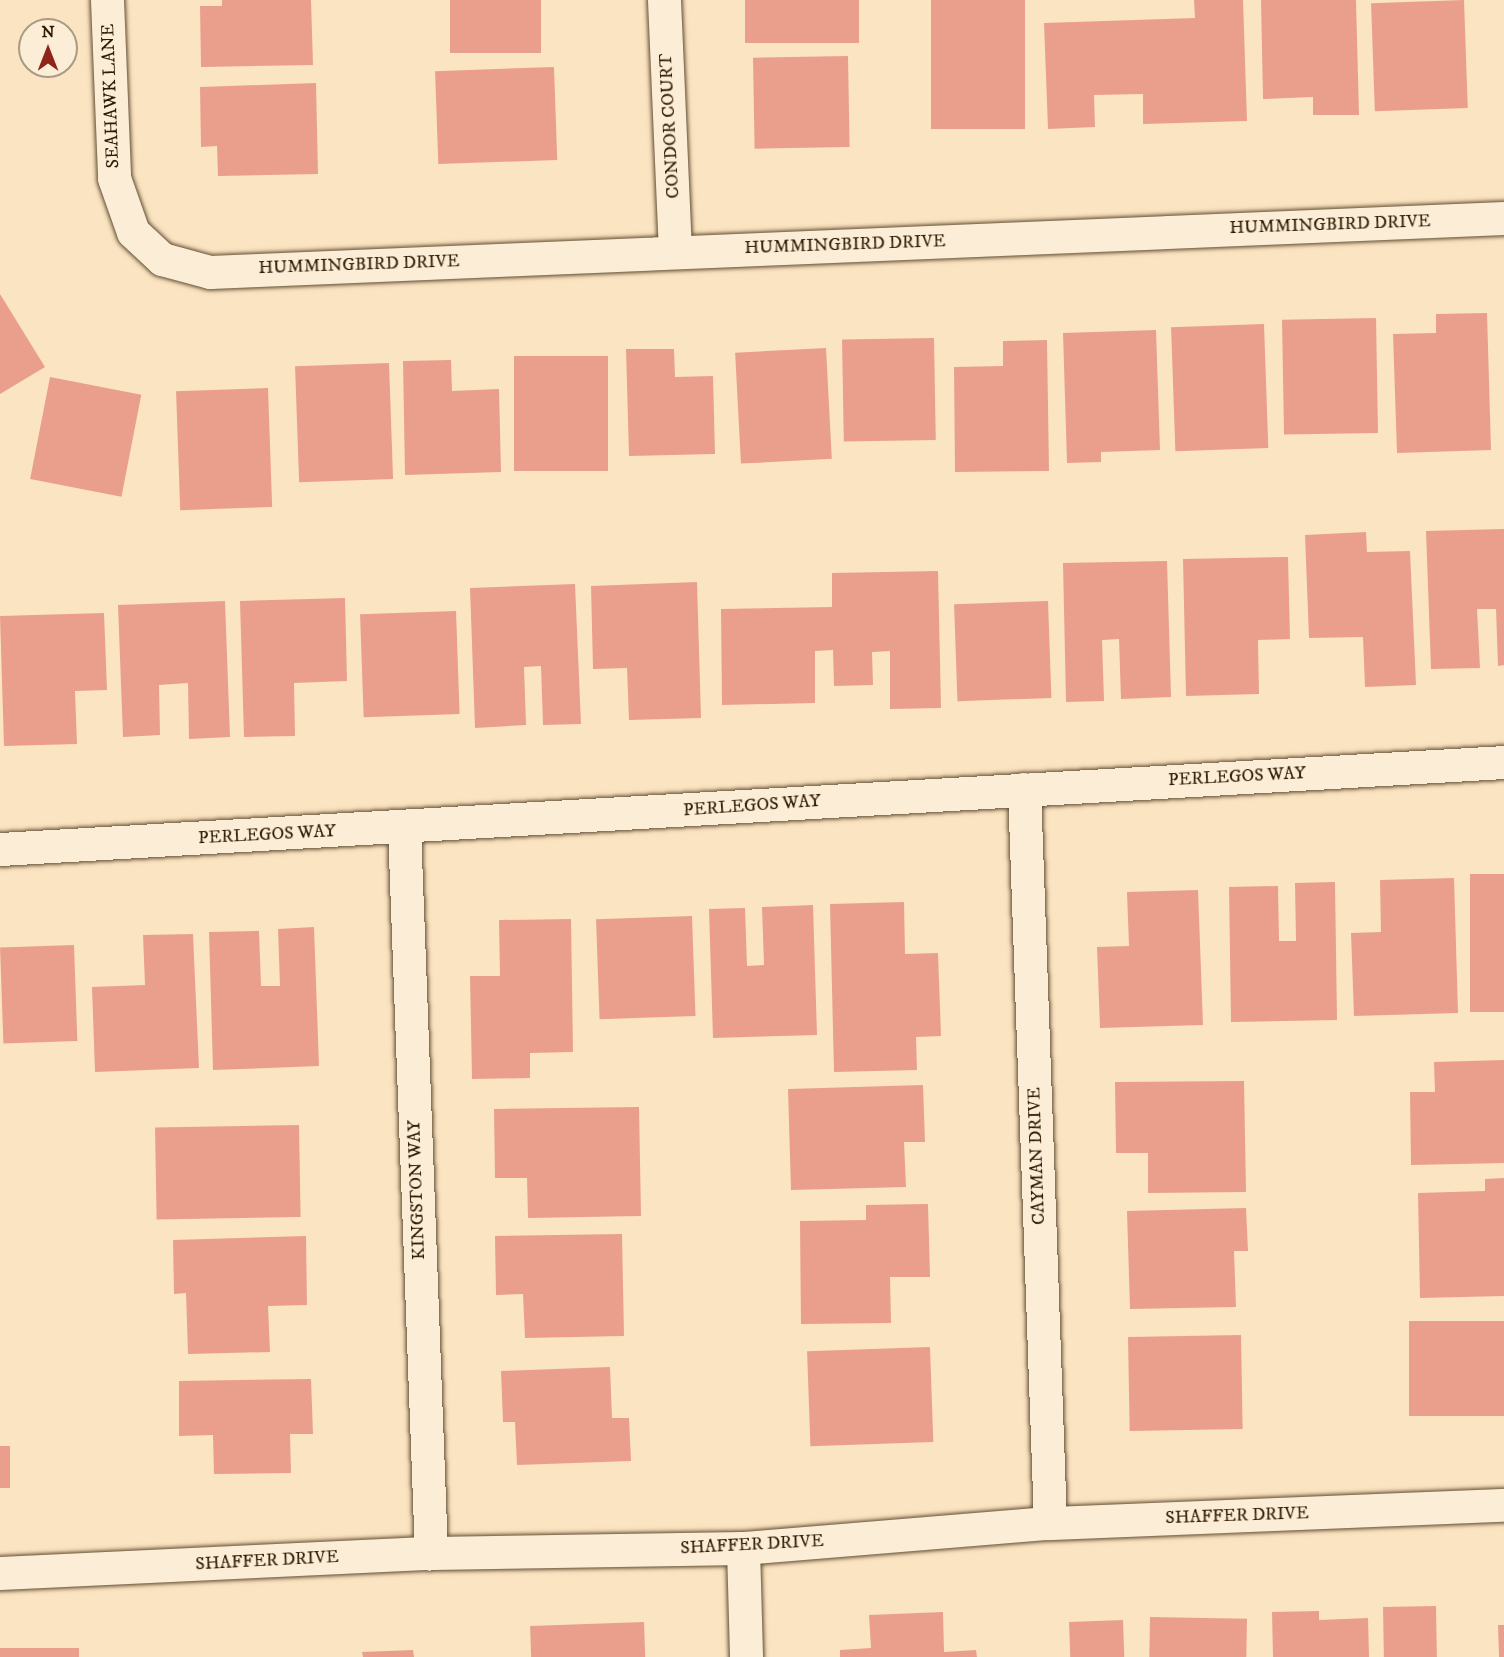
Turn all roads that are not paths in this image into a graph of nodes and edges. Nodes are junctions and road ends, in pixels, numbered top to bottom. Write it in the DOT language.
graph roads {
  1 [pos="107,0"];
  2 [pos="664,0"];
  3 [pos="1504,218"];
  4 [pos="675,252"];
  5 [pos="186,266"];
  6 [pos="1504,762"];
  7 [pos="1024,789"];
  8 [pos="404,828"];
  9 [pos="0,849"];
  10 [pos="1504,1505"];
  11 [pos="1050,1523"];
  12 [pos="743,1548"];
  13 [pos="430,1553"];
  14 [pos="0,1573"];
  15 [pos="746,1657"];
  1 -- 5 [label="street, SEAHAWK LANE"];
  2 -- 4 [label="street, CONDOR COURT"];
  3 -- 4 [label="street, HUMMINGBIRD DRIVE"];
  4 -- 5 [label="street, HUMMINGBIRD DRIVE"];
  6 -- 7 [label="street, PERLEGOS WAY"];
  7 -- 8 [label="street, PERLEGOS WAY"];
  7 -- 11 [label="street, CAYMAN DRIVE"];
  8 -- 9 [label="street, PERLEGOS WAY"];
  8 -- 13 [label="street, KINGSTON WAY"];
  10 -- 11 [label="street, SHAFFER DRIVE"];
  11 -- 12 [label="street, SHAFFER DRIVE"];
  12 -- 13 [label="street, SHAFFER DRIVE"];
  12 -- 15 [label="street"];
  13 -- 14 [label="street, SHAFFER DRIVE"];
}
